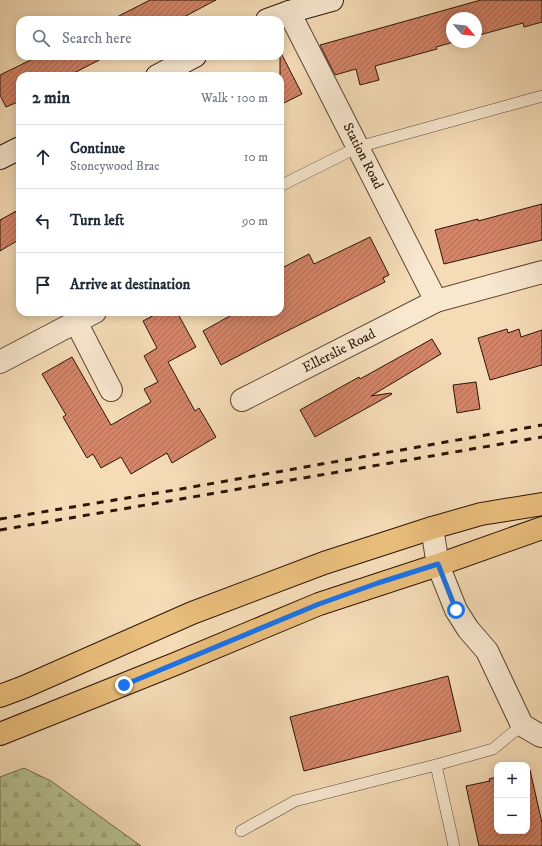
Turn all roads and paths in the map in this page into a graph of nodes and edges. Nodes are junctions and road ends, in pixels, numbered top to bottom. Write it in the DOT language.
graph roads {
  1 [pos="332,0"];
  2 [pos="289,12"];
  3 [pos="278,16"];
  4 [pos="187,60"];
  5 [pos="165,72"];
  6 [pos="542,96"];
  7 [pos="358,147"];
  8 [pos="16,150"];
  9 [pos="0,158"];
  10 [pos="284,184"];
  11 [pos="542,272"];
  12 [pos="436,301"];
  13 [pos="86,317"];
  14 [pos="0,362"];
  15 [pos="112,390"];
  16 [pos="242,400"];
  17 [pos="542,504"];
  18 [pos="432,528"];
  19 [pos="542,528"];
  20 [pos="438,564"];
  21 [pos="0,696"];
  22 [pos="522,726"];
  23 [pos="0,734"];
  24 [pos="542,736"];
  25 [pos="436,765"];
  26 [pos="241,831"];
  27 [pos="454,846"];
  1 -- 2 [label="street"];
  2 -- 3 [label="street"];
  2 -- 7 [label="street, Station Road"];
  4 -- 5 [label="street"];
  6 -- 7 [label="lane"];
  7 -- 10 [label="lane"];
  7 -- 12 [label="street, Station Road"];
  8 -- 9 [label="street"];
  11 -- 12 [label="street, Ellerslie Road"];
  12 -- 16 [label="street, Ellerslie Road"];
  13 -- 14 [label="street"];
  13 -- 15 [label="street"];
  17 -- 18 [label="main road"];
  18 -- 20 [label="street"];
  18 -- 21 [label="main road"];
  19 -- 20 [label="main road"];
  20 -- 22 [label="street"];
  20 -- 23 [label="main road"];
  22 -- 24 [label="street"];
  22 -- 25 [label="lane"];
  25 -- 26 [label="lane"];
  25 -- 27 [label="lane"];
}
